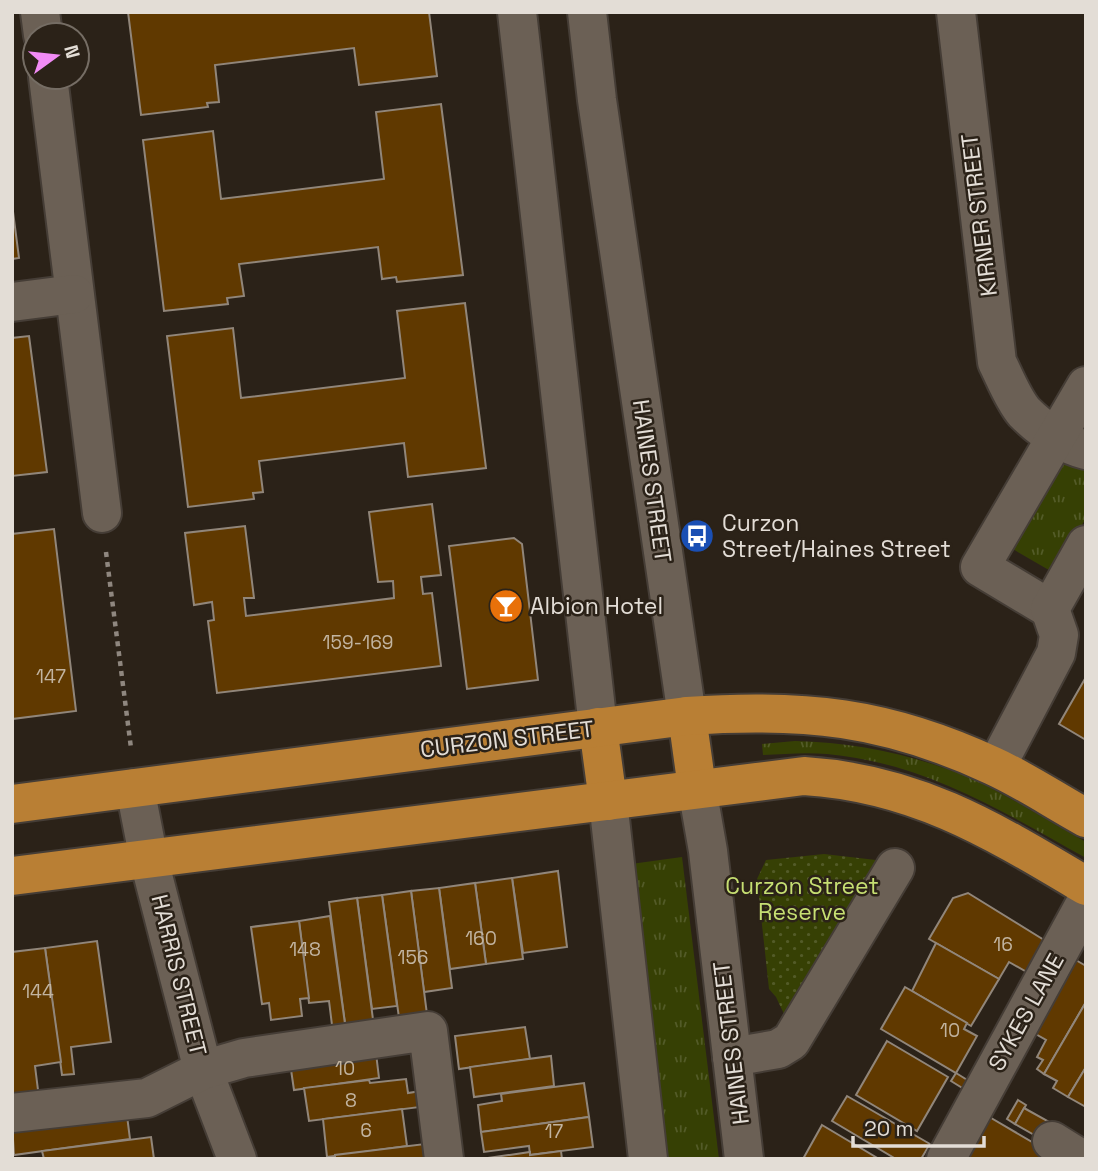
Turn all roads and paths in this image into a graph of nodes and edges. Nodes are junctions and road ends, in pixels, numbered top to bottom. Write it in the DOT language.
graph roads {
  1 [pos="517,12"];
  2 [pos="587,12"];
  3 [pos="956,12"];
  4 [pos="50,91"];
  5 [pos="75,294"];
  6 [pos="12,302"];
  7 [pos="1086,386"];
  8 [pos="1070,444"];
  9 [pos="102,513"];
  10 [pos="1086,545"];
  11 [pos="1050,609"];
  12 [pos="687,716"];
  13 [pos="598,727"];
  14 [pos="996,767"];
  15 [pos="135,788"];
  16 [pos="697,788"];
  17 [pos="608,802"];
  18 [pos="12,804"];
  19 [pos="1086,818"];
  20 [pos="149,860"];
  21 [pos="895,868"];
  22 [pos="12,877"];
  23 [pos="1086,886"];
  24 [pos="1086,902"];
  25 [pos="733,1057"];
  26 [pos="203,1070"];
  27 [pos="12,1113"];
  28 [pos="237,1159"];
  29 [pos="444,1159"];
  30 [pos="648,1159"];
  31 [pos="744,1159"];
  32 [pos="946,1159"];
  1 -- 13 [label="street"];
  2 -- 12 [label="street, HAINES STREET"];
  3 -- 8 [label="street, KIRNER STREET"];
  4 -- 5 [label="street"];
  5 -- 6 [label="street"];
  5 -- 9 [label="street"];
  7 -- 8 [label="street"];
  8 -- 11 [label="street"];
  9 -- 15 [label="path"];
  10 -- 11 [label="street"];
  11 -- 14 [label="street"];
  12 -- 13 [label="highway, CURZON STREET"];
  12 -- 14 [label="highway, CURZON STREET"];
  12 -- 16 [label="highway, HAINES STREET"];
  13 -- 15 [label="highway, CURZON STREET"];
  13 -- 17 [label="highway"];
  14 -- 19 [label="highway, CURZON STREET"];
  15 -- 18 [label="highway, CURZON STREET"];
  15 -- 20 [label="street, HARRIS STREET"];
  16 -- 17 [label="highway"];
  16 -- 23 [label="highway"];
  16 -- 25 [label="street, HAINES STREET"];
  17 -- 20 [label="highway"];
  17 -- 30 [label="street"];
  20 -- 22 [label="highway"];
  20 -- 26 [label="street, HARRIS STREET"];
  21 -- 25 [label="street"];
  24 -- 32 [label="street, SYKES LANE"];
  25 -- 31 [label="street, HAINES STREET"];
  26 -- 27 [label="street"];
  26 -- 28 [label="street, HARRIS STREET"];
  26 -- 29 [label="street"];
}
